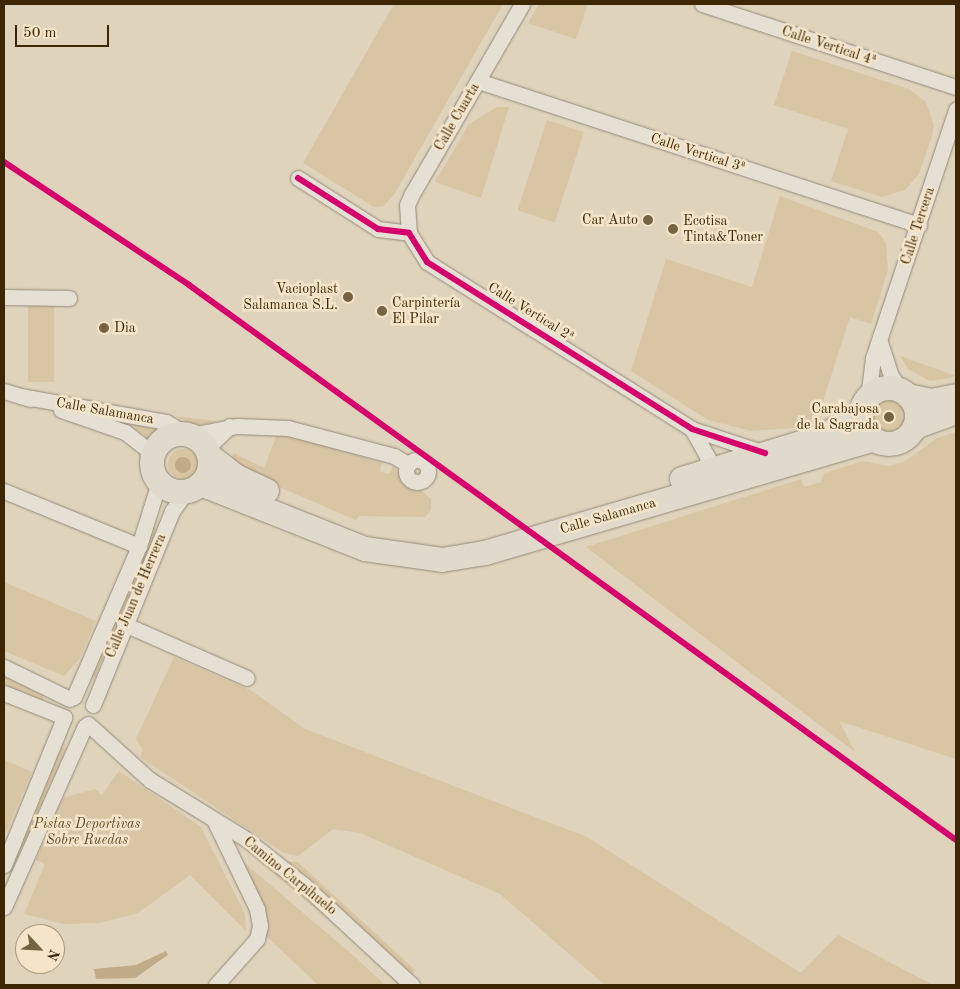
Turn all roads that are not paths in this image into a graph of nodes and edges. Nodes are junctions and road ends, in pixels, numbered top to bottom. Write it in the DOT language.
graph roads {
  1 [pos="522,4"];
  2 [pos="702,4"];
  3 [pos="478,82"];
  4 [pos="956,87"];
  5 [pos="956,110"];
  6 [pos="298,178"];
  7 [pos="919,225"];
  8 [pos="409,233"];
  9 [pos="4,298"];
  10 [pos="69,298"];
  11 [pos="880,342"];
  12 [pos="4,391"];
  13 [pos="905,394"];
  14 [pos="20,396"];
  15 [pos="956,396"];
  16 [pos="865,405"];
  17 [pos="956,412"];
  18 [pos="230,426"];
  19 [pos="915,427"];
  20 [pos="692,428"];
  21 [pos="874,439"];
  22 [pos="198,444"];
  23 [pos="765,453"];
  24 [pos="153,454"];
  25 [pos="409,465"];
  26 [pos="705,472"];
  27 [pos="159,482"];
  28 [pos="194,488"];
  29 [pos="4,491"];
  30 [pos="570,519"];
  31 [pos="497,542"];
  32 [pos="140,546"];
  33 [pos="124,624"];
  34 [pos="4,666"];
  35 [pos="247,678"];
  36 [pos="4,693"];
  37 [pos="72,698"];
  38 [pos="93,705"];
  39 [pos="64,717"];
  40 [pos="86,725"];
  41 [pos="215,822"];
  42 [pos="4,865"];
  43 [pos="4,907"];
  44 [pos="216,985"];
  45 [pos="412,985"];
  1 -- 3 [label="street, Calle Cuarta"];
  2 -- 4 [label="street, Calle Vertical 4ª"];
  3 -- 7 [label="street, Calle Vertical 3ª"];
  3 -- 8 [label="street, Calle Cuarta"];
  5 -- 7 [label="street, Calle Tercera"];
  6 -- 8 [label="street"];
  7 -- 11 [label="street, Calle Tercera"];
  8 -- 20 [label="street, Calle Vertical 2ª"];
  9 -- 10 [label="street"];
  11 -- 13 [label="street"];
  11 -- 16 [label="street, Calle Tercera"];
  12 -- 14 [label="street, Calle Salamanca"];
  13 -- 15 [label="main road"];
  13 -- 16 [label="main road"];
  13 -- 19 [label="main road"];
  14 -- 22 [label="street, Calle Salamanca"];
  14 -- 24 [label="street, Calle Salamanca"];
  16 -- 21 [label="main road"];
  16 -- 23 [label="main road, Calle Salamanca"];
  17 -- 19 [label="main road"];
  18 -- 22 [label="street"];
  18 -- 22 [label="street"];
  18 -- 25 [label="street"];
  19 -- 21 [label="main road"];
  20 -- 23 [label="street, Calle Vertical 2ª"];
  20 -- 26 [label="street, Calle Vertical 2ª"];
  21 -- 30 [label="main road, Calle Salamanca"];
  22 -- 24 [label="main road"];
  22 -- 28 [label="main road"];
  22 -- 31 [label="main road, Calle Salamanca"];
  23 -- 26 [label="main road, Calle Salamanca"];
  24 -- 27 [label="main road"];
  26 -- 30 [label="main road, Calle Salamanca"];
  27 -- 28 [label="main road"];
  27 -- 32 [label="street, Calle Juan de Herrera"];
  28 -- 31 [label="main road, Calle Salamanca"];
  28 -- 33 [label="street, Calle Juan de Herrera"];
  29 -- 32 [label="street"];
  30 -- 31 [label="main road, Calle Salamanca"];
  32 -- 37 [label="street, Calle Juan de Herrera"];
  33 -- 35 [label="street"];
  33 -- 38 [label="street, Calle Juan de Herrera"];
  34 -- 37 [label="street"];
  36 -- 39 [label="street"];
  37 -- 38 [label="street"];
  37 -- 39 [label="street"];
  38 -- 40 [label="street"];
  39 -- 40 [label="street"];
  39 -- 42 [label="street"];
  40 -- 41 [label="street, Camino Carpihuelo"];
  40 -- 43 [label="street"];
  41 -- 44 [label="street"];
  41 -- 45 [label="street, Camino Carpihuelo"];
}
